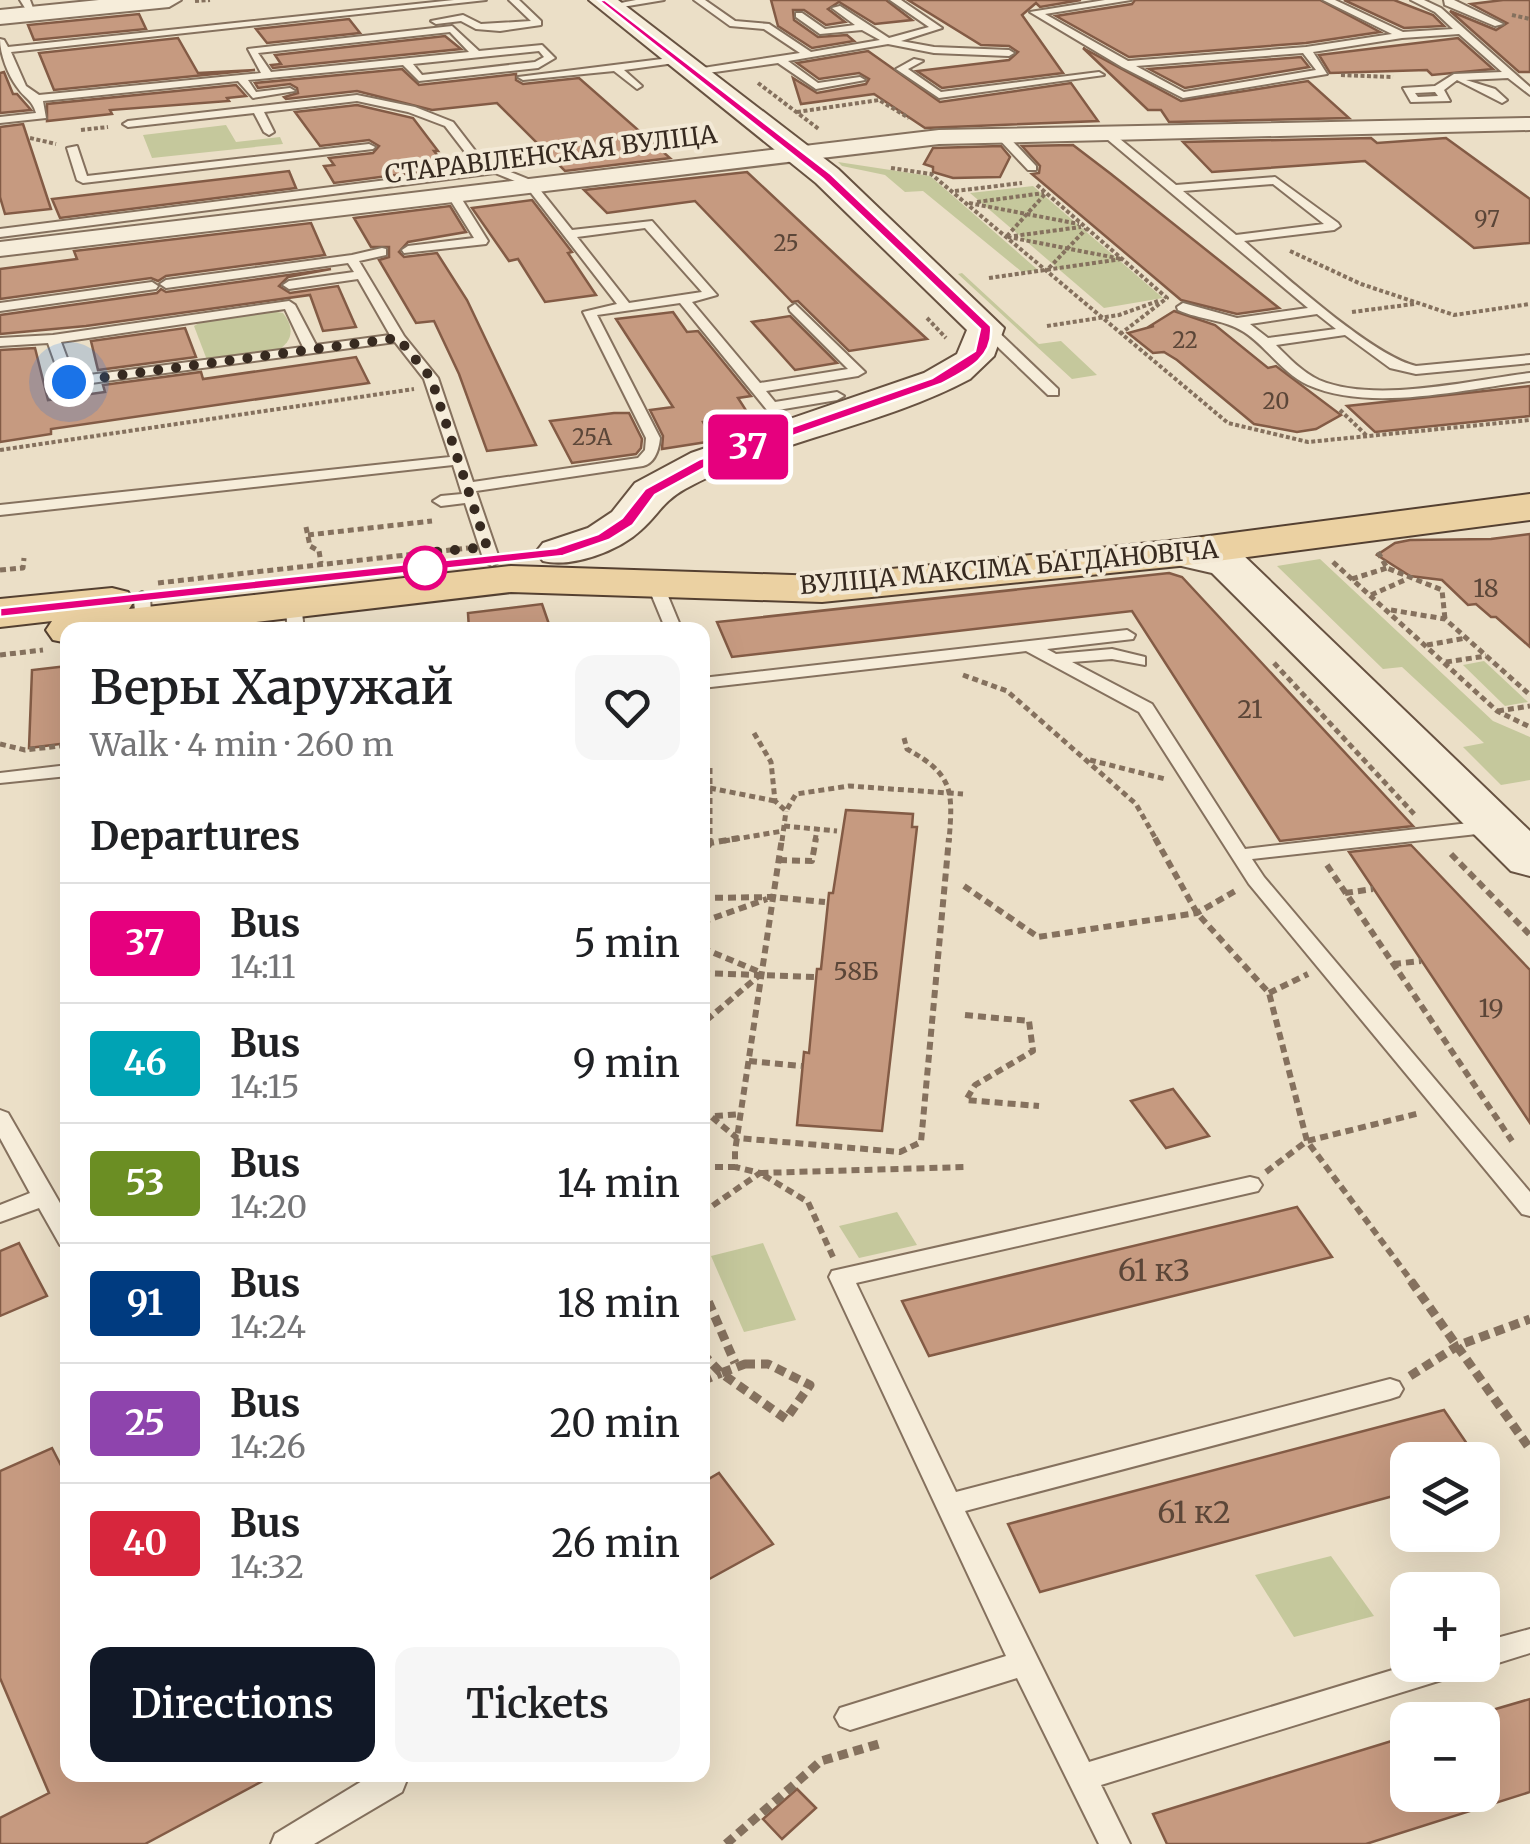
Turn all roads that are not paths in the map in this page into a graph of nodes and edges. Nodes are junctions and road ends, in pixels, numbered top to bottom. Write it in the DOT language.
graph roads {
  1 [pos="169,0"];
  2 [pos="381,0"];
  3 [pos="481,0"];
  4 [pos="514,0"];
  5 [pos="659,0"];
  6 [pos="699,0"];
  7 [pos="895,0"];
  8 [pos="1126,0"];
  9 [pos="1328,0"];
  10 [pos="1416,0"];
  11 [pos="1449,0"];
  12 [pos="102,3"];
  13 [pos="606,3"];
  14 [pos="29,7"];
  15 [pos="404,8"];
  16 [pos="836,8"];
  17 [pos="390,10"];
  18 [pos="799,15"];
  19 [pos="0,17"];
  20 [pos="1498,24"];
  21 [pos="864,27"];
  22 [pos="1460,32"];
  23 [pos="1402,35"];
  24 [pos="888,41"];
  25 [pos="865,48"];
  26 [pos="3,49"];
  27 [pos="1306,50"];
  28 [pos="1008,53"];
  29 [pos="477,55"];
  30 [pos="809,55"];
  31 [pos="882,55"];
  32 [pos="900,58"];
  33 [pos="779,59"];
  34 [pos="918,60"];
  35 [pos="992,61"];
  36 [pos="406,62"];
  37 [pos="1126,64"];
  38 [pos="686,66"];
  39 [pos="616,68"];
  40 [pos="1099,75"];
  41 [pos="1510,75"];
  42 [pos="268,76"];
  43 [pos="241,78"];
  44 [pos="1451,79"];
  45 [pos="860,80"];
  46 [pos="479,81"];
  47 [pos="1038,83"];
  48 [pos="636,86"];
  49 [pos="1438,89"];
  50 [pos="290,91"];
  51 [pos="1530,92"];
  52 [pos="938,95"];
  53 [pos="37,98"];
  54 [pos="1034,100"];
  55 [pos="1502,100"];
  56 [pos="258,110"];
  57 [pos="946,111"];
  58 [pos="0,120"];
  59 [pos="128,124"];
  60 [pos="1530,124"];
  61 [pos="269,132"];
  62 [pos="1104,132"];
  63 [pos="1000,134"];
  64 [pos="72,148"];
  65 [pos="369,148"];
  66 [pos="798,152"];
  67 [pos="236,162"];
  68 [pos="498,170"];
  69 [pos="1032,175"];
  70 [pos="530,183"];
  71 [pos="1170,189"];
  72 [pos="452,193"];
  73 [pos="254,196"];
  74 [pos="0,233"];
  75 [pos="569,234"];
  76 [pos="1233,239"];
  77 [pos="0,249"];
  78 [pos="408,250"];
  79 [pos="382,252"];
  80 [pos="352,259"];
  81 [pos="280,269"];
  82 [pos="362,275"];
  83 [pos="289,285"];
  84 [pos="683,299"];
  85 [pos="289,305"];
  86 [pos="0,307"];
  87 [pos="626,307"];
  88 [pos="1184,307"];
  89 [pos="795,308"];
  90 [pos="1323,312"];
  91 [pos="1237,322"];
  92 [pos="1348,331"];
  93 [pos="398,338"];
  94 [pos="972,338"];
  95 [pos="52,339"];
  96 [pos="0,342"];
  97 [pos="1262,343"];
  98 [pos="311,350"];
  99 [pos="1530,359"];
  100 [pos="1530,377"];
  101 [pos="756,388"];
  102 [pos="1053,392"];
  103 [pos="837,396"];
  104 [pos="459,460"];
  105 [pos="469,493"];
  106 [pos="440,501"];
  107 [pos="1530,507"];
  108 [pos="0,510"];
  109 [pos="627,522"];
  110 [pos="1254,544"];
  111 [pos="1179,553"];
  112 [pos="490,554"];
  113 [pos="647,584"];
  114 [pos="299,600"];
  115 [pos="0,613"];
  116 [pos="143,616"];
  117 [pos="119,622"];
  118 [pos="669,622"];
  119 [pos="60,636"];
  120 [pos="1128,636"];
  121 [pos="0,638"];
  122 [pos="1030,647"];
  123 [pos="1054,659"];
  124 [pos="1139,661"];
  125 [pos="710,682"];
  126 [pos="1387,716"];
  127 [pos="60,771"];
  128 [pos="0,778"];
  129 [pos="1513,843"];
  130 [pos="1239,855"];
  131 [pos="0,1118"];
  132 [pos="1250,1185"];
  133 [pos="43,1197"];
  134 [pos="1530,1208"];
  135 [pos="0,1214"];
  136 [pos="60,1226"];
  137 [pos="1390,1389"];
  138 [pos="951,1504"];
  139 [pos="1530,1641"];
  140 [pos="1500,1650"];
  141 [pos="1024,1663"];
  142 [pos="1395,1682"];
  143 [pos="850,1717"];
  144 [pos="1080,1778"];
  145 [pos="391,1782"];
  146 [pos="286,1844"];
  147 [pos="1115,1844"];
  1 -- 12 [label="street"];
  2 -- 17 [label="lane"];
  3 -- 15 [label="lane"];
  4 -- 15 [label="lane"];
  5 -- 13 [label="lane"];
  6 -- 30 [label="lane"];
  7 -- 24 [label="lane"];
  8 -- 37 [label="lane"];
  9 -- 23 [label="lane"];
  10 -- 22 [label="lane"];
  11 -- 20 [label="lane"];
  12 -- 14 [label="street"];
  13 -- 38 [label="main road"];
  14 -- 19 [label="street"];
  15 -- 17 [label="lane"];
  16 -- 21 [label="lane"];
  17 -- 26 [label="lane"];
  18 -- 21 [label="lane"];
  21 -- 24 [label="lane"];
  22 -- 23 [label="lane"];
  22 -- 41 [label="lane"];
  23 -- 27 [label="lane"];
  24 -- 25 [label="lane"];
  24 -- 28 [label="lane"];
  25 -- 30 [label="lane"];
  25 -- 31 [label="lane"];
  26 -- 53 [label="lane"];
  27 -- 37 [label="lane"];
  27 -- 37 [label="lane"];
  29 -- 36 [label="lane"];
  29 -- 36 [label="lane"];
  29 -- 42 [label="lane"];
  30 -- 33 [label="lane"];
  32 -- 34 [label="lane"];
  33 -- 38 [label="lane"];
  33 -- 45 [label="lane"];
  34 -- 35 [label="lane"];
  34 -- 52 [label="lane"];
  36 -- 42 [label="lane"];
  38 -- 39 [label="lane"];
  38 -- 66 [label="main road"];
  39 -- 46 [label="lane"];
  39 -- 48 [label="lane"];
  40 -- 47 [label="lane"];
  41 -- 44 [label="lane"];
  41 -- 51 [label="lane"];
  42 -- 43 [label="lane"];
  43 -- 50 [label="lane"];
  43 -- 53 [label="lane"];
  44 -- 49 [label="lane"];
  44 -- 55 [label="lane"];
  47 -- 52 [label="lane"];
  47 -- 54 [label="lane"];
  52 -- 57 [label="lane"];
  53 -- 58 [label="lane"];
  56 -- 59 [label="lane"];
  56 -- 61 [label="lane"];
  56 -- 68 [label="lane"];
  60 -- 62 [label="street, СТАРАВІЛЕНСКАЯ ВУЛІЦА"];
  62 -- 63 [label="street, СТАРАВІЛЕНСКАЯ ВУЛІЦА"];
  62 -- 71 [label="lane"];
  63 -- 66 [label="street, СТАРАВІЛЕНСКАЯ ВУЛІЦА"];
  63 -- 69 [label="lane"];
  64 -- 67 [label="lane"];
  65 -- 67 [label="lane"];
  66 -- 70 [label="street, СТАРАВІЛЕНСКАЯ ВУЛІЦА"];
  66 -- 94 [label="main road"];
  67 -- 73 [label="lane"];
  68 -- 70 [label="lane"];
  68 -- 73 [label="lane"];
  70 -- 72 [label="street, СТАРАВІЛЕНСКАЯ ВУЛІЦА"];
  70 -- 75 [label="lane"];
  71 -- 76 [label="lane"];
  71 -- 76 [label="lane"];
  72 -- 73 [label="street, СТАРАВІЛЕНСКАЯ ВУЛІЦА"];
  72 -- 78 [label="lane"];
  73 -- 74 [label="lane"];
  73 -- 77 [label="street, СТАРАВІЛЕНСКАЯ ВУЛІЦА"];
  75 -- 84 [label="lane"];
  75 -- 87 [label="lane"];
  76 -- 90 [label="lane"];
  79 -- 80 [label="lane"];
  80 -- 81 [label="lane"];
  80 -- 82 [label="lane"];
  81 -- 83 [label="lane"];
  81 -- 86 [label="lane"];
  82 -- 83 [label="lane"];
  82 -- 93 [label="lane"];
  83 -- 85 [label="lane"];
  84 -- 87 [label="lane"];
  84 -- 101 [label="lane"];
  85 -- 95 [label="lane"];
  85 -- 98 [label="lane"];
  87 -- 105 [label="lane"];
  88 -- 91 [label="lane"];
  89 -- 101 [label="lane"];
  90 -- 91 [label="lane"];
  90 -- 92 [label="lane"];
  91 -- 97 [label="lane"];
  92 -- 97 [label="lane"];
  92 -- 99 [label="lane"];
  93 -- 98 [label="lane"];
  93 -- 104 [label="lane"];
  94 -- 102 [label="lane"];
  94 -- 109 [label="main road"];
  95 -- 96 [label="lane"];
  95 -- 98 [label="lane"];
  97 -- 100 [label="lane"];
  101 -- 103 [label="lane"];
  104 -- 105 [label="lane"];
  104 -- 108 [label="lane"];
  105 -- 106 [label="lane"];
  105 -- 112 [label="lane"];
  107 -- 110 [label="main road, ВУЛІЦА МАКСІМА БАГДАНОВІЧА"];
  109 -- 112 [label="main road, ВУЛІЦА МАКСІМА БАГДАНОВІЧА"];
  109 -- 113 [label="main road"];
  110 -- 111 [label="main road, ВУЛІЦА МАКСІМА БАГДАНОВІЧА"];
  110 -- 126 [label="main road"];
  111 -- 113 [label="main road, ВУЛІЦА МАКСІМА БАГДАНОВІЧА"];
  111 -- 126 [label="main road"];
  112 -- 116 [label="main road, ВУЛІЦА МАКСІМА БАГДАНОВІЧА"];
  113 -- 114 [label="main road, ВУЛІЦА МАКСІМА БАГДАНОВІЧА"];
  113 -- 118 [label="lane"];
  114 -- 116 [label="main road, ВУЛІЦА МАКСІМА БАГДАНОВІЧА"];
  115 -- 116 [label="main road, ВУЛІЦА МАКСІМА БАГДАНОВІЧА"];
  116 -- 117 [label="main road, ВУЛІЦА МАКСІМА БАГДАНОВІЧА"];
  119 -- 121 [label="main road, ВУЛІЦА МАКСІМА БАГДАНОВІЧА"];
  120 -- 122 [label="lane"];
  122 -- 123 [label="lane"];
  122 -- 125 [label="lane"];
  123 -- 124 [label="lane"];
  123 -- 130 [label="lane"];
  126 -- 129 [label="main road"];
  127 -- 128 [label="lane"];
  129 -- 130 [label="lane"];
  130 -- 134 [label="lane"];
  131 -- 133 [label="lane"];
  132 -- 138 [label="lane"];
  133 -- 135 [label="lane"];
  133 -- 136 [label="lane"];
  137 -- 138 [label="lane"];
  138 -- 141 [label="lane"];
  139 -- 140 [label="lane"];
  141 -- 143 [label="lane"];
  141 -- 144 [label="lane"];
  142 -- 144 [label="lane"];
  144 -- 147 [label="lane"];
  145 -- 146 [label="lane"];
}
